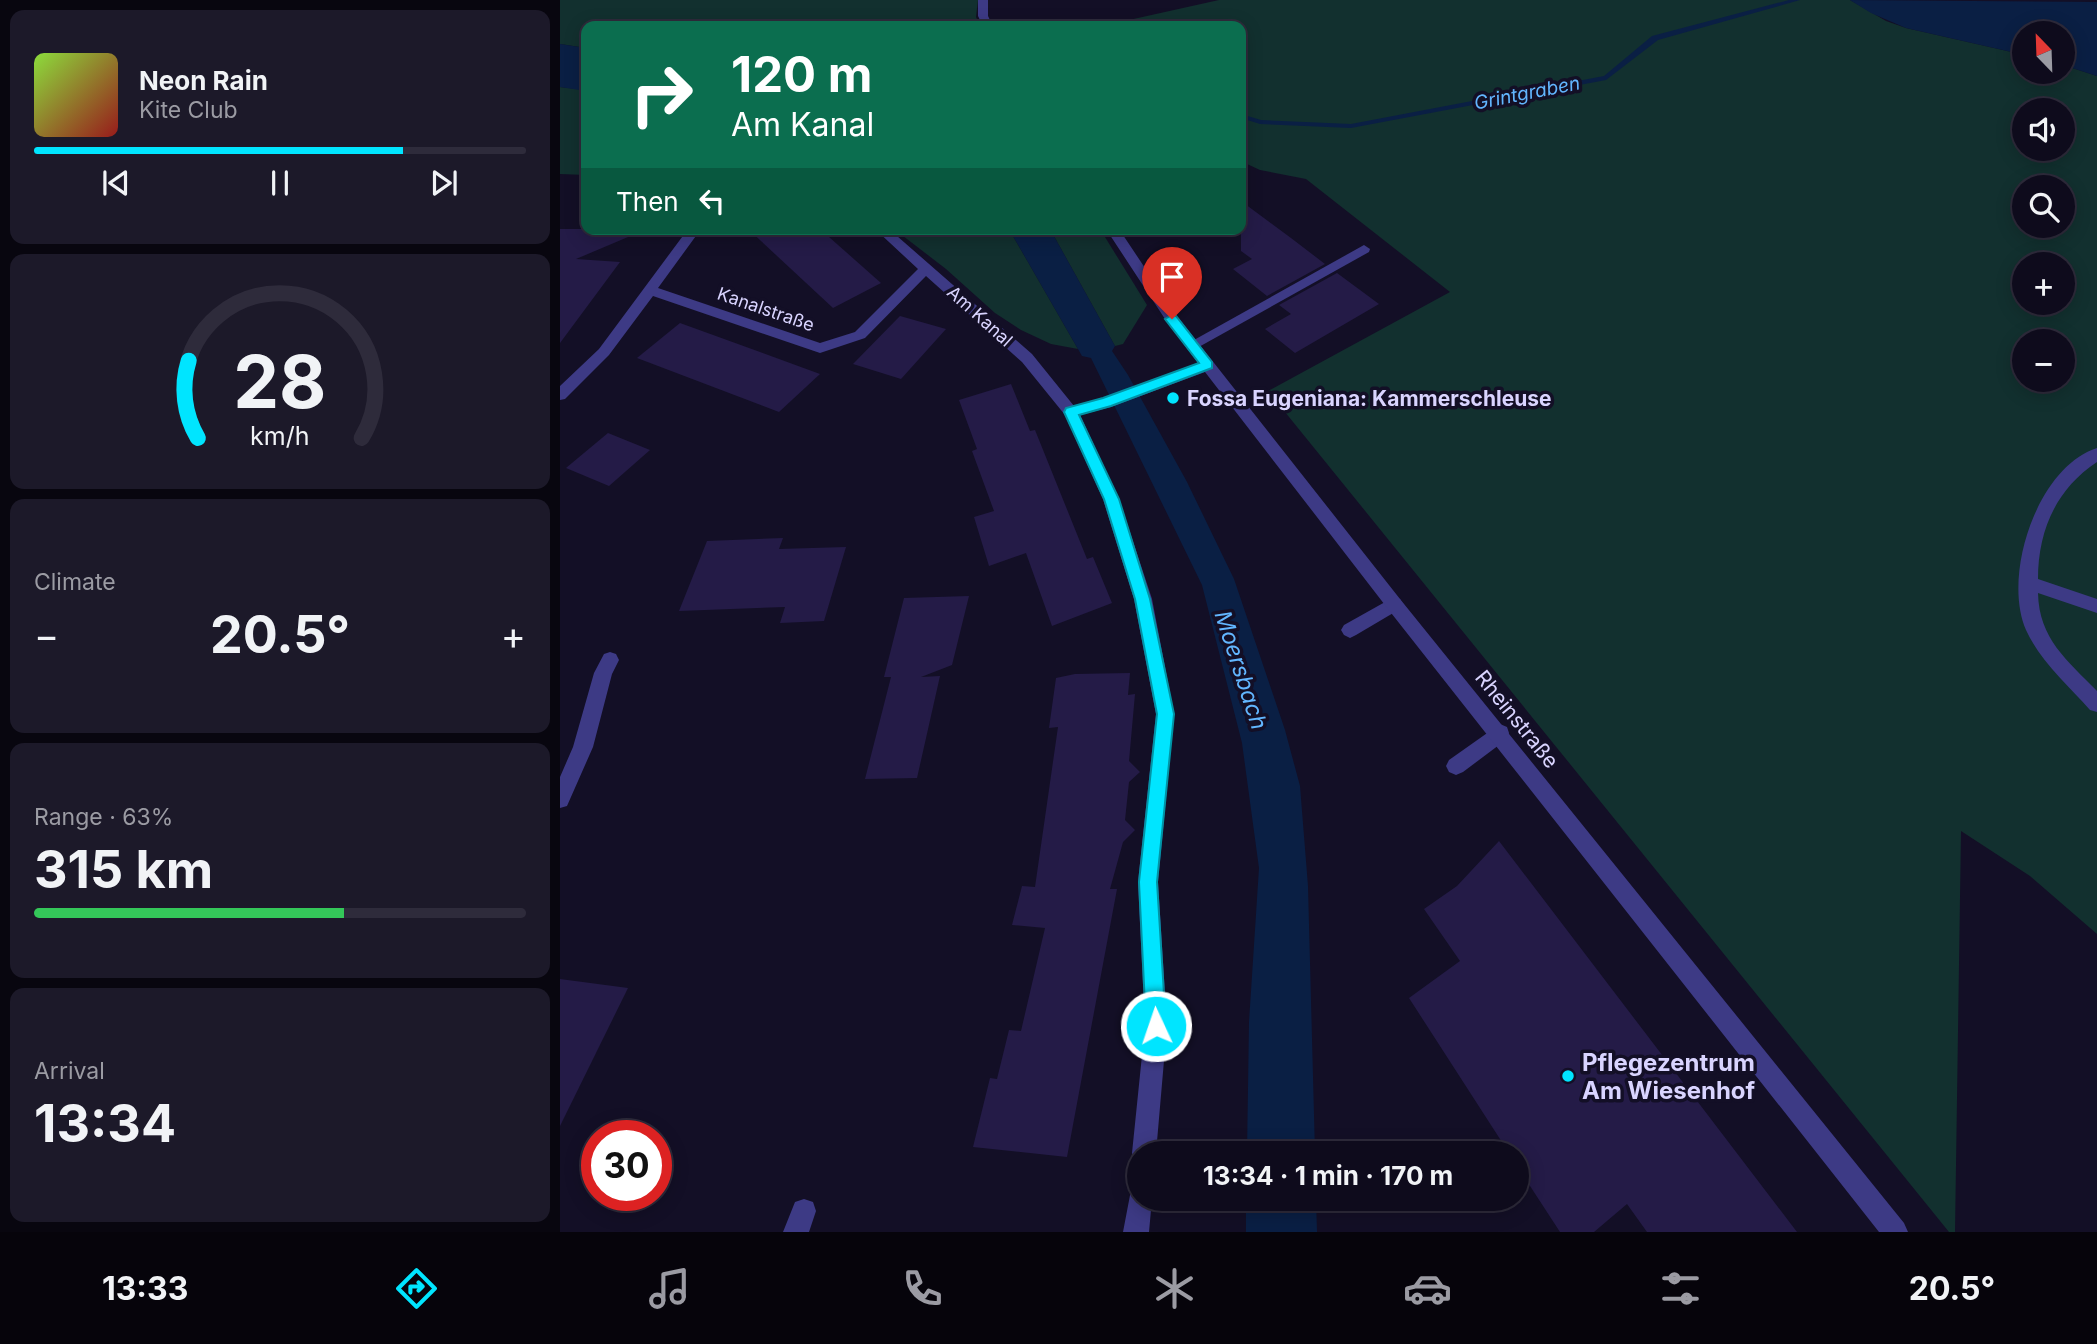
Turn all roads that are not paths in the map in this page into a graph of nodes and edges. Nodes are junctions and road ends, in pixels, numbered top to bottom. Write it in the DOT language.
graph roads {
  1 [pos="983,0"];
  2 [pos="986,21"];
  3 [pos="691,235"];
  4 [pos="888,235"];
  5 [pos="1116,235"];
  6 [pos="1364,249"];
  7 [pos="927,268"];
  8 [pos="650,290"];
  9 [pos="1192,345"];
  10 [pos="1208,365"];
  11 [pos="560,396"];
  12 [pos="1071,412"];
  13 [pos="2097,454"];
  14 [pos="2029,583"];
  15 [pos="1394,604"];
  16 [pos="2097,606"];
  17 [pos="1350,630"];
  18 [pos="610,660"];
  19 [pos="2097,704"];
  20 [pos="1500,733"];
  21 [pos="1456,766"];
  22 [pos="560,799"];
  23 [pos="1145,1141"];
  24 [pos="1139,1211"];
  25 [pos="1136,1232"];
  26 [pos="1895,1232"];
  1 -- 2 [label="street"];
  3 -- 8 [label="street"];
  4 -- 7 [label="street, Am Kanal"];
  5 -- 9 [label="street, Rheinstraße"];
  6 -- 9 [label="street"];
  7 -- 8 [label="street, Kanalstraße"];
  7 -- 12 [label="street, Am Kanal"];
  8 -- 11 [label="street"];
  9 -- 10 [label="street, Rheinstraße"];
  10 -- 12 [label="street"];
  10 -- 15 [label="street, Rheinstraße"];
  12 -- 23 [label="street, Am Kanal"];
  13 -- 14 [label="street"];
  14 -- 16 [label="street"];
  14 -- 19 [label="street"];
  15 -- 17 [label="street"];
  15 -- 20 [label="street, Rheinstraße"];
  18 -- 22 [label="street"];
  20 -- 21 [label="street"];
  20 -- 26 [label="street, Rheinstraße"];
  24 -- 25 [label="street"];
}
